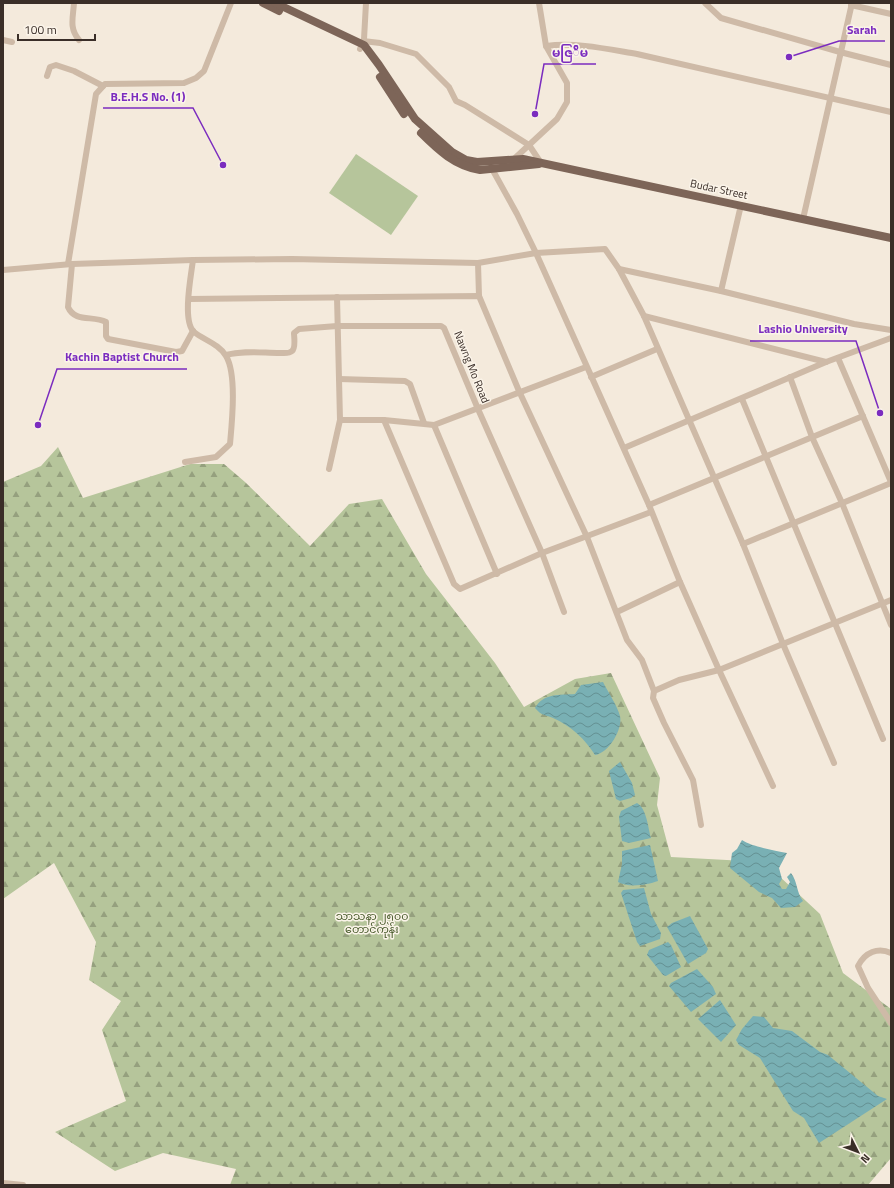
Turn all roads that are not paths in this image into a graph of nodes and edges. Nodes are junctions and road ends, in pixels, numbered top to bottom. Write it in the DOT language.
graph roads {
  1 [pos="74,3"];
  2 [pos="231,3"];
  3 [pos="263,3"];
  4 [pos="275,3"];
  5 [pos="366,3"];
  6 [pos="539,3"];
  7 [pos="705,3"];
  8 [pos="851,4"];
  9 [pos="891,14"];
  10 [pos="3,40"];
  11 [pos="79,40"];
  12 [pos="12,42"];
  13 [pos="362,45"];
  14 [pos="546,46"];
  15 [pos="840,52"];
  16 [pos="891,64"];
  17 [pos="47,76"];
  18 [pos="103,86"];
  19 [pos="831,98"];
  20 [pos="891,112"];
  21 [pos="529,145"];
  22 [pos="514,159"];
  23 [pos="542,164"];
  24 [pos="490,165"];
  25 [pos="741,205"];
  26 [pos="803,219"];
  27 [pos="891,238"];
  28 [pos="536,253"];
  29 [pos="193,260"];
  30 [pos="478,263"];
  31 [pos="70,264"];
  32 [pos="619,269"];
  33 [pos="3,270"];
  34 [pos="721,291"];
  35 [pos="479,296"];
  36 [pos="337,297"];
  37 [pos="189,299"];
  38 [pos="644,316"];
  39 [pos="337,326"];
  40 [pos="891,330"];
  41 [pos="193,331"];
  42 [pos="891,338"];
  43 [pos="657,349"];
  44 [pos="226,355"];
  45 [pos="838,358"];
  46 [pos="826,362"];
  47 [pos="586,367"];
  48 [pos="591,377"];
  49 [pos="790,377"];
  50 [pos="339,379"];
  51 [pos="519,391"];
  52 [pos="742,399"];
  53 [pos="478,409"];
  54 [pos="862,416"];
  55 [pos="340,420"];
  56 [pos="384,420"];
  57 [pos="690,420"];
  58 [pos="424,423"];
  59 [pos="434,425"];
  60 [pos="812,437"];
  61 [pos="624,448"];
  62 [pos="766,457"];
  63 [pos="185,462"];
  64 [pos="328,468"];
  65 [pos="714,478"];
  66 [pos="891,483"];
  67 [pos="842,503"];
  68 [pos="649,505"];
  69 [pos="652,512"];
  70 [pos="795,524"];
  71 [pos="587,537"];
  72 [pos="743,544"];
  73 [pos="542,553"];
  74 [pos="497,574"];
  75 [pos="680,582"];
  76 [pos="891,600"];
  77 [pos="882,604"];
  78 [pos="564,612"];
  79 [pos="617,612"];
  80 [pos="835,624"];
  81 [pos="891,625"];
  82 [pos="783,644"];
  83 [pos="719,670"];
  84 [pos="654,691"];
  85 [pos="884,739"];
  86 [pos="834,763"];
  87 [pos="773,786"];
  88 [pos="702,825"];
  89 [pos="891,953"];
  90 [pos="891,1023"];
  91 [pos="3,1183"];
  92 [pos="22,1185"];
  1 -- 11 [label="street"];
  2 -- 18 [label="street"];
  3 -- 13 [label="main road"];
  4 -- 13 [label="main road"];
  5 -- 13 [label="street"];
  6 -- 14 [label="street"];
  7 -- 15 [label="street"];
  8 -- 9 [label="street"];
  8 -- 15 [label="street"];
  10 -- 12 [label="street"];
  13 -- 21 [label="street"];
  13 -- 24 [label="main road"];
  14 -- 19 [label="street"];
  14 -- 21 [label="street"];
  15 -- 16 [label="street"];
  15 -- 19 [label="street"];
  17 -- 18 [label="street"];
  18 -- 31 [label="street"];
  19 -- 20 [label="street"];
  19 -- 26 [label="street"];
  21 -- 22 [label="street"];
  21 -- 23 [label="street"];
  22 -- 23 [label="main road"];
  22 -- 24 [label="main road"];
  23 -- 24 [label="main road"];
  23 -- 25 [label="main road, Budar Street"];
  24 -- 28 [label="street"];
  25 -- 26 [label="main road, Budar Street"];
  25 -- 34 [label="street"];
  26 -- 27 [label="main road, Budar Street"];
  28 -- 30 [label="street"];
  28 -- 32 [label="street"];
  28 -- 47 [label="street"];
  29 -- 30 [label="street"];
  29 -- 31 [label="street"];
  29 -- 37 [label="street"];
  30 -- 35 [label="street"];
  31 -- 33 [label="street"];
  31 -- 41 [label="street"];
  32 -- 34 [label="street"];
  32 -- 38 [label="street"];
  34 -- 40 [label="street"];
  35 -- 36 [label="street"];
  35 -- 51 [label="street"];
  36 -- 37 [label="street"];
  36 -- 39 [label="street"];
  37 -- 41 [label="street"];
  38 -- 43 [label="street"];
  38 -- 46 [label="street"];
  39 -- 44 [label="street, Nawng Mo Road"];
  39 -- 50 [label="street"];
  39 -- 53 [label="street, Nawng Mo Road"];
  41 -- 44 [label="street"];
  42 -- 45 [label="street"];
  43 -- 48 [label="street"];
  43 -- 57 [label="street"];
  44 -- 63 [label="street"];
  45 -- 46 [label="street"];
  45 -- 54 [label="street"];
  46 -- 49 [label="street"];
  47 -- 48 [label="street"];
  47 -- 51 [label="street"];
  48 -- 61 [label="street"];
  49 -- 52 [label="street"];
  49 -- 60 [label="street"];
  50 -- 55 [label="street"];
  50 -- 58 [label="street"];
  51 -- 53 [label="street"];
  51 -- 71 [label="street"];
  52 -- 57 [label="street"];
  52 -- 62 [label="street"];
  53 -- 59 [label="street"];
  53 -- 73 [label="street, Nawng Mo Road"];
  54 -- 60 [label="street"];
  54 -- 66 [label="street"];
  55 -- 56 [label="street"];
  55 -- 64 [label="street"];
  56 -- 58 [label="street"];
  56 -- 74 [label="street"];
  57 -- 61 [label="street"];
  57 -- 65 [label="street"];
  58 -- 59 [label="street"];
  59 -- 74 [label="street"];
  60 -- 62 [label="street"];
  60 -- 67 [label="street"];
  61 -- 68 [label="street"];
  62 -- 65 [label="street"];
  62 -- 70 [label="street"];
  65 -- 68 [label="street"];
  65 -- 72 [label="street"];
  66 -- 67 [label="street"];
  67 -- 70 [label="street"];
  67 -- 77 [label="street"];
  68 -- 69 [label="street"];
  69 -- 71 [label="street"];
  69 -- 75 [label="street"];
  70 -- 72 [label="street"];
  70 -- 80 [label="street"];
  71 -- 73 [label="street"];
  71 -- 79 [label="street"];
  72 -- 82 [label="street"];
  73 -- 74 [label="street"];
  73 -- 78 [label="street, Nawng Mo Road"];
  75 -- 79 [label="street"];
  75 -- 83 [label="street"];
  76 -- 77 [label="street"];
  77 -- 80 [label="street"];
  77 -- 81 [label="street"];
  79 -- 84 [label="street"];
  80 -- 82 [label="street"];
  80 -- 85 [label="street"];
  82 -- 83 [label="street"];
  82 -- 86 [label="street"];
  83 -- 84 [label="street"];
  83 -- 87 [label="street"];
  84 -- 88 [label="street"];
  89 -- 90 [label="street"];
  91 -- 92 [label="street"];
}
